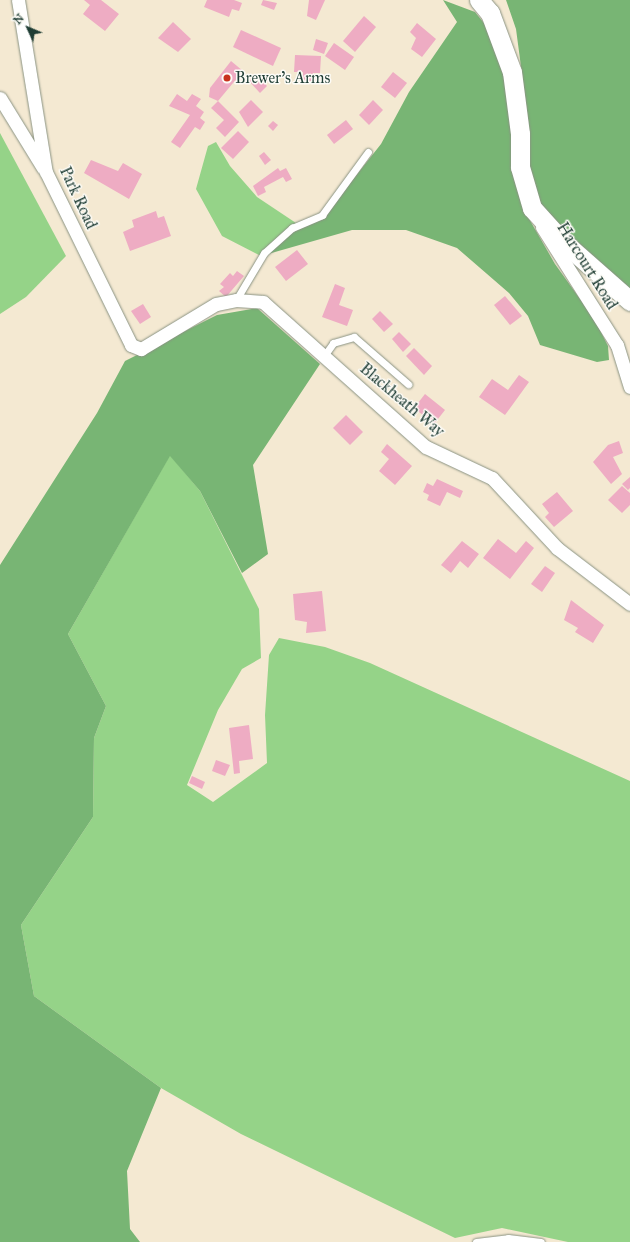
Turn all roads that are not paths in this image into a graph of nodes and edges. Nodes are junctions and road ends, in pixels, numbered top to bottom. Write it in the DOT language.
graph roads {
  1 [pos="18,0"];
  2 [pos="478,0"];
  3 [pos="0,98"];
  4 [pos="368,152"];
  5 [pos="46,172"];
  6 [pos="532,208"];
  7 [pos="236,300"];
  8 [pos="630,301"];
  9 [pos="137,348"];
  10 [pos="324,356"];
  11 [pos="408,384"];
  12 [pos="630,387"];
  13 [pos="630,604"];
  14 [pos="476,1242"];
  15 [pos="541,1242"];
  1 -- 5 [label="street, Park Road"];
  2 -- 6 [label="main road"];
  3 -- 5 [label="street"];
  4 -- 7 [label="lane"];
  5 -- 9 [label="street, Park Road"];
  6 -- 8 [label="main road"];
  6 -- 12 [label="street, Harcourt Road"];
  7 -- 9 [label="street, Blackheath Way"];
  7 -- 10 [label="street, Blackheath Way"];
  10 -- 11 [label="lane"];
  10 -- 13 [label="street, Blackheath Way"];
  14 -- 15 [label="lane"];
}
